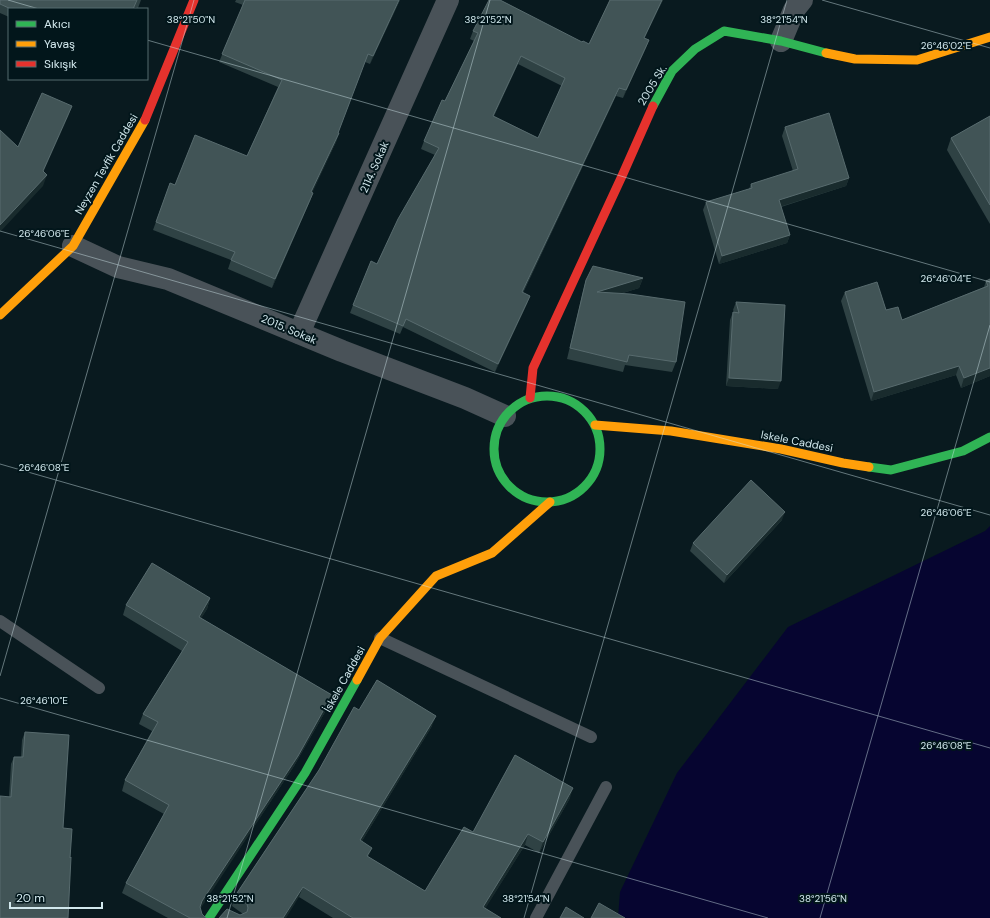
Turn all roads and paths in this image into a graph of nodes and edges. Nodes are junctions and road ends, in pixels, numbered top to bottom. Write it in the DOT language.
graph roads {
  1 [pos="194,0"];
  2 [pos="448,0"];
  3 [pos="802,0"];
  4 [pos="990,37"];
  5 [pos="781,41"];
  6 [pos="73,246"];
  7 [pos="0,315"];
  8 [pos="299,334"];
  9 [pos="530,398"];
  10 [pos="505,416"];
  11 [pos="595,425"];
  12 [pos="990,437"];
  13 [pos="550,502"];
  14 [pos="0,621"];
  15 [pos="380,638"];
  16 [pos="99,688"];
  17 [pos="591,737"];
  18 [pos="606,787"];
  19 [pos="209,918"];
  20 [pos="536,918"];
  1 -- 6 [label="street, Neyzen Tevfik Caddesi"];
  2 -- 8 [label="street, 2114. Sokak"];
  3 -- 5 [label="street"];
  4 -- 5 [label="street, 2005 Sk."];
  5 -- 9 [label="street, 2005 Sk."];
  6 -- 7 [label="street, Neyzen Tevfik Caddesi"];
  6 -- 8 [label="street, 2015. Sokak"];
  8 -- 10 [label="street, 2015. Sokak"];
  9 -- 10 [label="street"];
  9 -- 11 [label="street"];
  10 -- 13 [label="street"];
  11 -- 12 [label="street, Iskele Caddesi"];
  11 -- 13 [label="street"];
  13 -- 15 [label="street, İskele Caddesi"];
  14 -- 16 [label="lane"];
  15 -- 17 [label="lane"];
  15 -- 19 [label="street, İskele Caddesi"];
  18 -- 20 [label="lane"];
}
